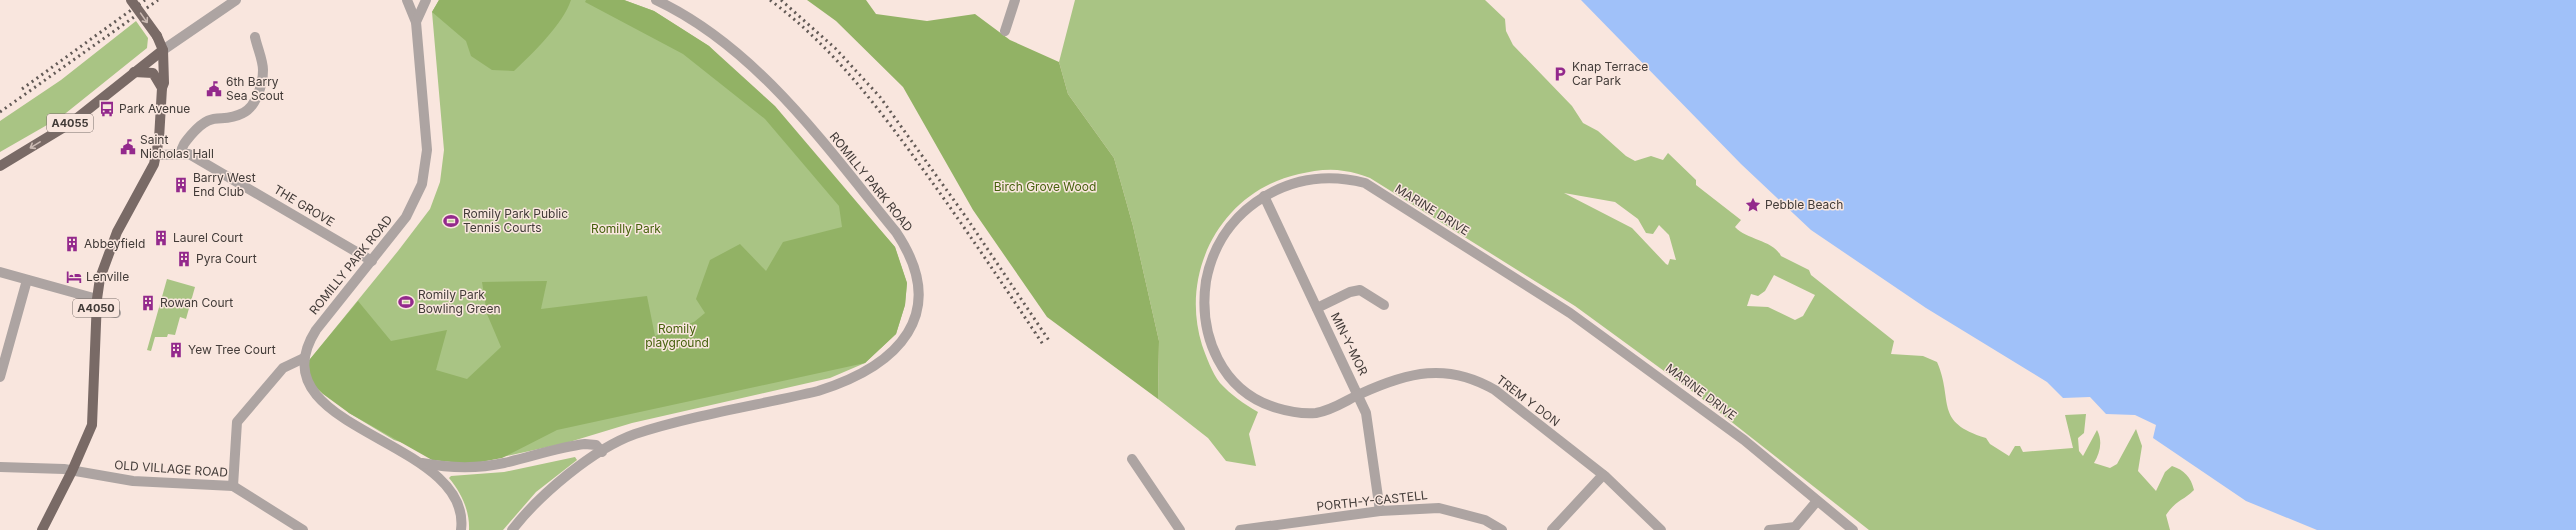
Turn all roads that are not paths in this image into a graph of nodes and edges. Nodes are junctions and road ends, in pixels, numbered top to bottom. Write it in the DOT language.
graph roads {
  1 [pos="131,0"];
  2 [pos="236,0"];
  3 [pos="407,0"];
  4 [pos="426,0"];
  5 [pos="656,0"];
  6 [pos="1015,0"];
  7 [pos="416,22"];
  8 [pos="1005,31"];
  9 [pos="255,37"];
  10 [pos="163,50"];
  11 [pos="134,72"];
  12 [pos="162,88"];
  13 [pos="181,153"];
  14 [pos="156,155"];
  15 [pos="0,166"];
  16 [pos="1264,196"];
  17 [pos="372,261"];
  18 [pos="0,272"];
  19 [pos="27,280"];
  20 [pos="96,304"];
  21 [pos="1384,305"];
  22 [pos="1317,308"];
  23 [pos="116,313"];
  24 [pos="304,358"];
  25 [pos="0,375"];
  26 [pos="1359,394"];
  27 [pos="602,452"];
  28 [pos="1132,459"];
  29 [pos="422,463"];
  30 [pos="0,467"];
  31 [pos="72,471"];
  32 [pos="1603,474"];
  33 [pos="233,486"];
  34 [pos="1817,501"];
  35 [pos="1380,511"];
  36 [pos="42,530"];
  37 [pos="303,530"];
  38 [pos="462,530"];
  39 [pos="512,530"];
  40 [pos="1180,530"];
  41 [pos="1240,530"];
  42 [pos="1502,530"];
  43 [pos="1552,530"];
  44 [pos="1661,530"];
  45 [pos="1769,530"];
  46 [pos="1854,530"];
  1 -- 10 [label="main road, A4050, one-way, bridge"];
  2 -- 10 [label="street"];
  3 -- 7 [label="street, ROMILLY PARK ROAD"];
  4 -- 7 [label="street, ROMILLY PARK ROAD"];
  5 -- 27 [label="street, ROMILLY PARK ROAD"];
  6 -- 8 [label="street"];
  7 -- 17 [label="street, ROMILLY PARK ROAD"];
  9 -- 13 [label="street"];
  10 -- 11 [label="main road, A4055"];
  10 -- 12 [label="main road, A4050"];
  11 -- 12 [label="main road"];
  11 -- 15 [label="main road, A4055, one-way"];
  12 -- 14 [label="main road, A4050"];
  13 -- 14 [label="street, THE GROVE"];
  13 -- 17 [label="street, THE GROVE"];
  14 -- 20 [label="main road, A4050"];
  16 -- 22 [label="street, MIN-Y-MOR"];
  16 -- 26 [label="street, MARINE DRIVE"];
  16 -- 34 [label="street, MARINE DRIVE"];
  17 -- 24 [label="street, ROMILLY PARK ROAD"];
  18 -- 19 [label="street"];
  19 -- 20 [label="street"];
  19 -- 25 [label="street"];
  20 -- 23 [label="street"];
  20 -- 31 [label="main road, A4050"];
  21 -- 22 [label="street"];
  22 -- 26 [label="street, MIN-Y-MOR"];
  24 -- 29 [label="street, ROMILLY PARK ROAD"];
  24 -- 33 [label="street"];
  26 -- 32 [label="street, TREM Y DON"];
  26 -- 35 [label="street, MIN-Y-MOR"];
  27 -- 29 [label="street, ROMILLY PARK ROAD"];
  27 -- 39 [label="street, ROMILLY PARK ROAD"];
  28 -- 40 [label="street"];
  29 -- 38 [label="street, ROMILLY PARK ROAD"];
  30 -- 31 [label="street, OLD VILLAGE ROAD"];
  31 -- 33 [label="street, OLD VILLAGE ROAD"];
  31 -- 36 [label="main road, A4050"];
  32 -- 43 [label="street"];
  32 -- 44 [label="street, TREM Y DON"];
  33 -- 37 [label="street, OLD VILLAGE ROAD"];
  34 -- 45 [label="street"];
  34 -- 46 [label="street, MARINE DRIVE"];
  35 -- 41 [label="street, PORTH-Y-CASTELL"];
  35 -- 42 [label="street, PORTH-Y-CASTELL"];
}
